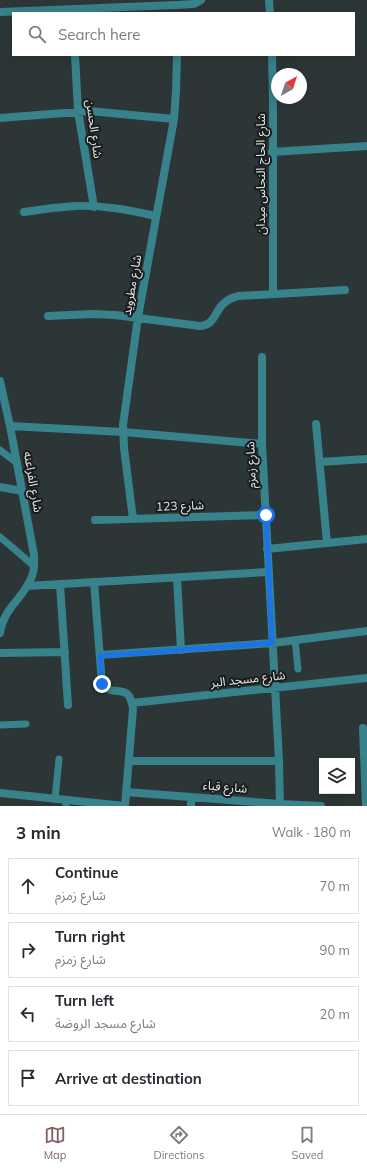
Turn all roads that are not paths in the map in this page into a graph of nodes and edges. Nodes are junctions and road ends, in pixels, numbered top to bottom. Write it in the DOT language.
graph roads {
  1 [pos="74,0"];
  2 [pos="201,0"];
  3 [pos="269,0"];
  4 [pos="156,3"];
  5 [pos="177,9"];
  6 [pos="75,11"];
  7 [pos="0,12"];
  8 [pos="270,12"];
  9 [pos="75,56"];
  10 [pos="177,56"];
  11 [pos="272,56"];
  12 [pos="78,112"];
  13 [pos="0,118"];
  14 [pos="174,119"];
  15 [pos="367,146"];
  16 [pos="272,152"];
  17 [pos="94,207"];
  18 [pos="24,212"];
  19 [pos="156,216"];
  20 [pos="345,290"];
  21 [pos="273,294"];
  22 [pos="48,316"];
  23 [pos="138,317"];
  24 [pos="262,357"];
  25 [pos="0,381"];
  26 [pos="316,424"];
  27 [pos="10,426"];
  28 [pos="123,432"];
  29 [pos="262,444"];
  30 [pos="0,450"];
  31 [pos="367,459"];
  32 [pos="320,462"];
  33 [pos="17,463"];
  34 [pos="0,487"];
  35 [pos="22,491"];
  36 [pos="266,515"];
  37 [pos="133,519"];
  38 [pos="95,520"];
  39 [pos="0,537"];
  40 [pos="367,539"];
  41 [pos="326,543"];
  42 [pos="268,549"];
  43 [pos="34,566"];
  44 [pos="269,572"];
  45 [pos="177,578"];
  46 [pos="94,582"];
  47 [pos="60,584"];
  48 [pos="27,586"];
  49 [pos="3,615"];
  50 [pos="367,631"];
  51 [pos="0,634"];
  52 [pos="295,640"];
  53 [pos="272,643"];
  54 [pos="181,650"];
  55 [pos="65,652"];
  56 [pos="0,653"];
  57 [pos="100,656"];
  58 [pos="298,669"];
  59 [pos="367,678"];
  60 [pos="275,688"];
  61 [pos="132,703"];
  62 [pos="68,705"];
  63 [pos="26,724"];
  64 [pos="0,725"];
  65 [pos="363,728"];
  66 [pos="59,759"];
  67 [pos="129,761"];
  68 [pos="279,761"];
  69 [pos="126,792"];
  70 [pos="0,793"];
  71 [pos="191,797"];
  72 [pos="55,799"];
  73 [pos="66,803"];
  74 [pos="232,803"];
  75 [pos="280,805"];
  76 [pos="125,806"];
  77 [pos="191,806"];
  78 [pos="321,806"];
  79 [pos="366,806"];
  1 -- 6 [label="street"];
  2 -- 5 [label="street"];
  3 -- 8 [label="street"];
  4 -- 5 [label="street"];
  4 -- 6 [label="street"];
  6 -- 7 [label="street"];
  9 -- 12 [label="street, شارع الحسن"];
  10 -- 14 [label="street, شارع مطرويد"];
  11 -- 16 [label="street, شارع الحاج النحاس ميدان"];
  12 -- 13 [label="street"];
  12 -- 14 [label="street"];
  12 -- 17 [label="street, شارع الحسن"];
  14 -- 19 [label="street, شارع مطرويد"];
  15 -- 16 [label="street"];
  16 -- 21 [label="street, شارع الحاج النحاس ميدان"];
  17 -- 18 [label="street"];
  17 -- 19 [label="street"];
  19 -- 23 [label="street, شارع مطرويد"];
  20 -- 21 [label="street"];
  21 -- 23 [label="street"];
  22 -- 23 [label="street"];
  23 -- 28 [label="street, شارع مطرويد"];
  24 -- 29 [label="street, شارع زمزم"];
  25 -- 27 [label="street, شارع الفراعنه"];
  26 -- 32 [label="street"];
  27 -- 28 [label="street"];
  27 -- 33 [label="street, شارع الفراعنه"];
  28 -- 29 [label="street"];
  28 -- 37 [label="street, شارع مطرويد"];
  29 -- 36 [label="street, شارع زمزم"];
  30 -- 33 [label="lane"];
  31 -- 32 [label="street"];
  32 -- 41 [label="street"];
  33 -- 35 [label="street, شارع الفراعنه"];
  34 -- 35 [label="street"];
  35 -- 43 [label="street, شارع الفراعنه"];
  36 -- 37 [label="street, شارع 123"];
  36 -- 42 [label="street, شارع زمزم"];
  37 -- 38 [label="street, شارع 123"];
  39 -- 43 [label="lane"];
  40 -- 41 [label="street"];
  41 -- 42 [label="street"];
  42 -- 44 [label="street, شارع زمزم"];
  43 -- 48 [label="street, شارع الفراعنه"];
  44 -- 45 [label="street"];
  44 -- 53 [label="street, شارع زمزم"];
  45 -- 46 [label="street"];
  45 -- 54 [label="street"];
  46 -- 47 [label="street"];
  46 -- 57 [label="street"];
  47 -- 48 [label="street"];
  47 -- 55 [label="street"];
  48 -- 49 [label="street, شارع الفراعنه"];
  49 -- 51 [label="street"];
  50 -- 52 [label="street"];
  52 -- 53 [label="street"];
  52 -- 58 [label="lane"];
  53 -- 54 [label="street"];
  53 -- 60 [label="street, شارع زمزم"];
  54 -- 57 [label="street"];
  55 -- 56 [label="street"];
  55 -- 62 [label="street"];
  57 -- 61 [label="street"];
  59 -- 60 [label="street, شارع مسجد البر"];
  60 -- 61 [label="street, شارع مسجد البر"];
  60 -- 68 [label="street, شارع زمزم"];
  61 -- 67 [label="street"];
  63 -- 64 [label="lane"];
  65 -- 79 [label="street"];
  66 -- 72 [label="lane"];
  67 -- 68 [label="street"];
  67 -- 69 [label="street"];
  68 -- 75 [label="street, شارع زمزم"];
  69 -- 71 [label="street, شارع قباء"];
  69 -- 76 [label="street"];
  70 -- 72 [label="street"];
  71 -- 74 [label="street, شارع قباء"];
  71 -- 77 [label="street"];
  72 -- 73 [label="street"];
  73 -- 76 [label="street"];
  74 -- 75 [label="street, شارع قباء"];
  75 -- 78 [label="street, شارع قباء"];
}
